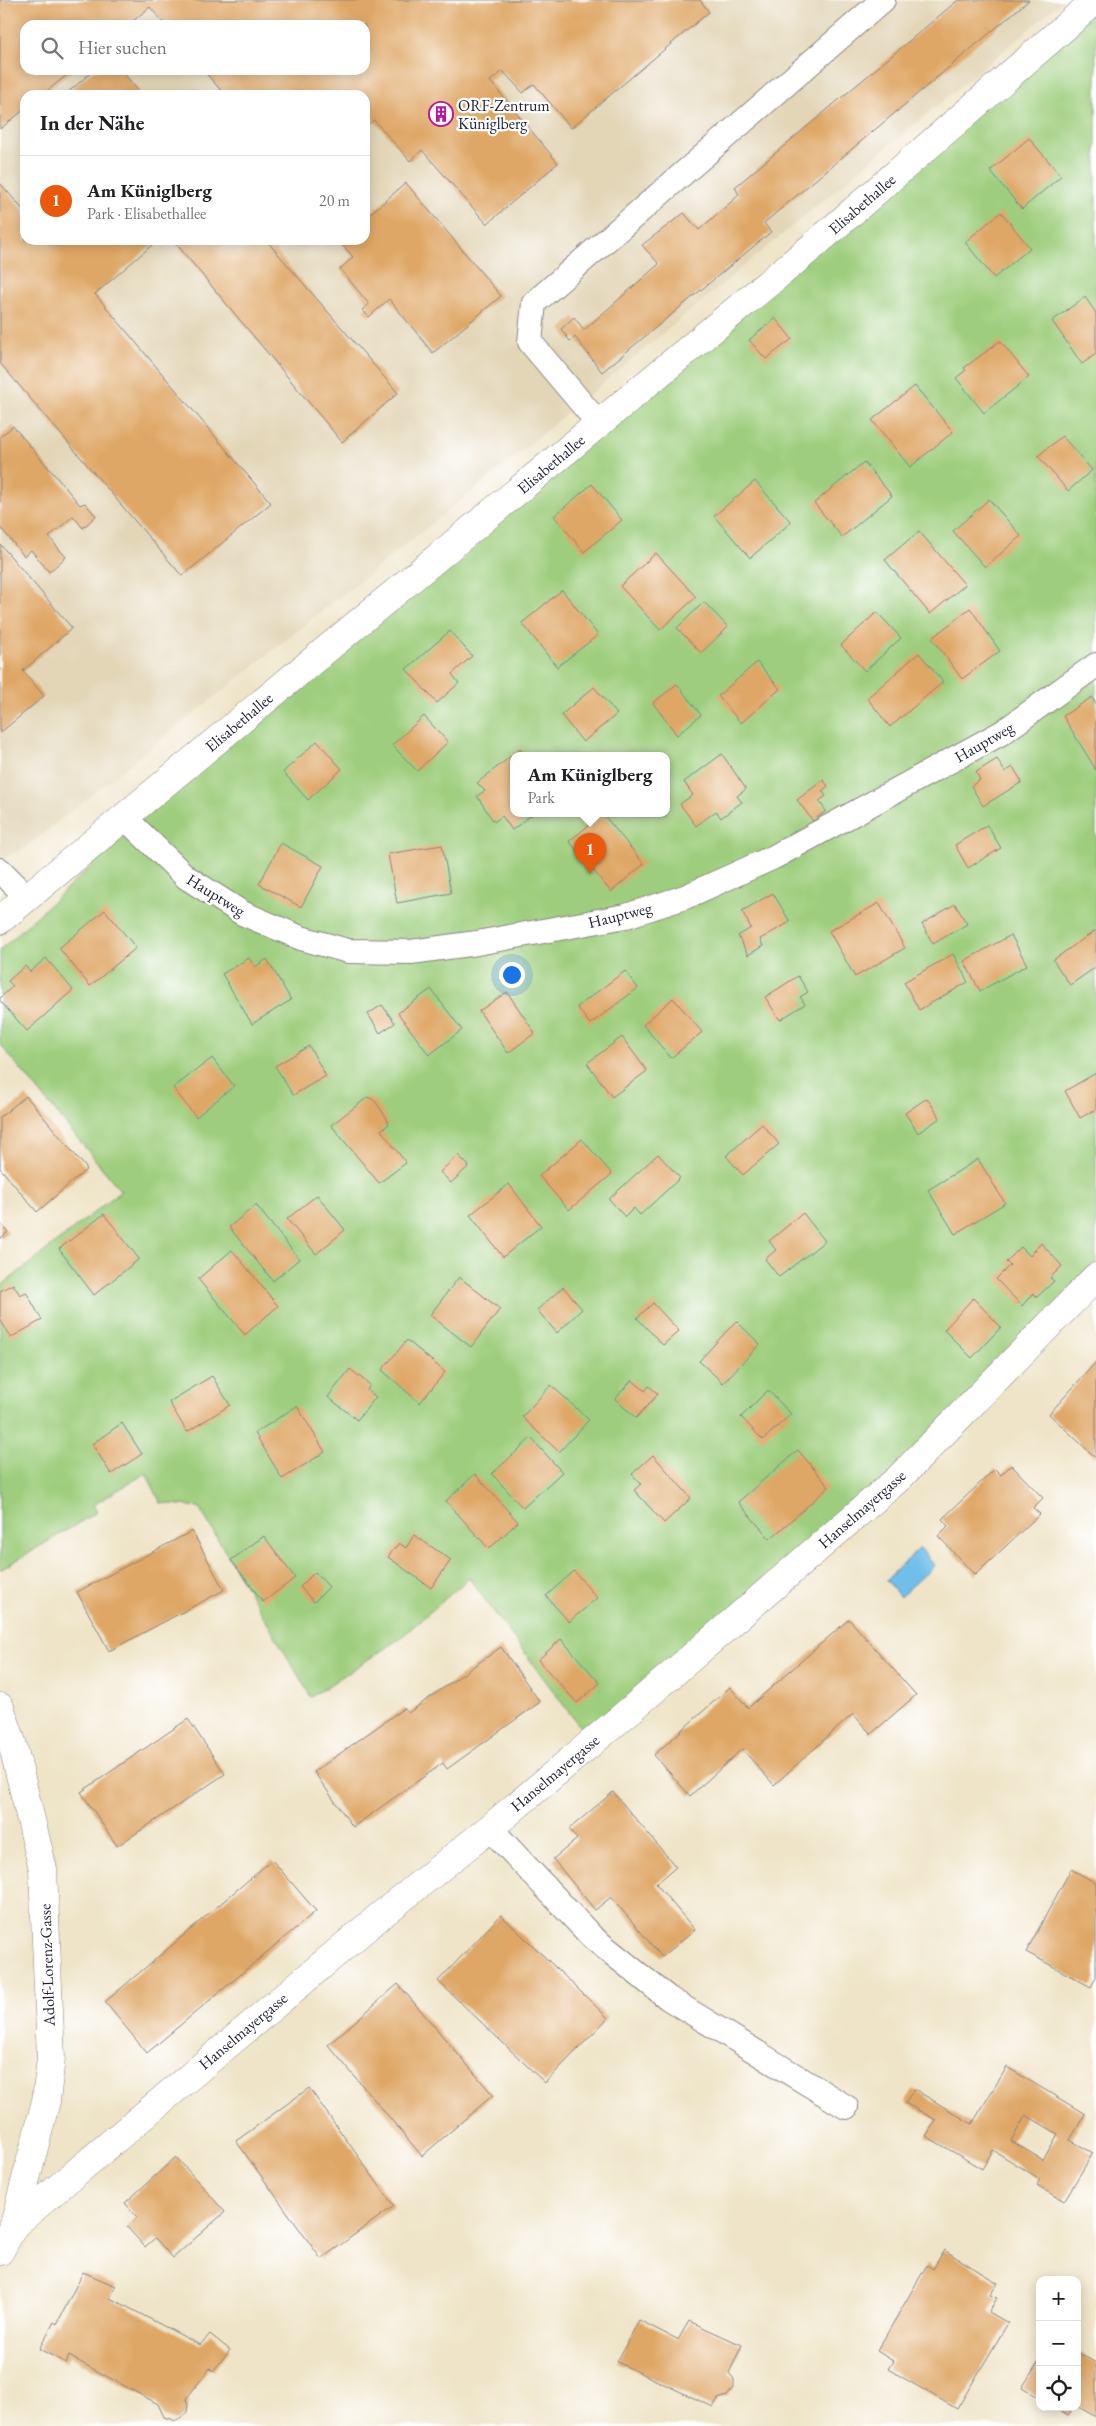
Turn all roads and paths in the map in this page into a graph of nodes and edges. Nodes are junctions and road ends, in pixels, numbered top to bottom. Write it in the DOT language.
graph roads {
  1 [pos="883,0"];
  2 [pos="1096,0"];
  3 [pos="599,424"];
  4 [pos="1096,665"];
  5 [pos="124,817"];
  6 [pos="0,870"];
  7 [pos="27,897"];
  8 [pos="0,920"];
  9 [pos="1096,1277"];
  10 [pos="0,1707"];
  11 [pos="490,1828"];
  12 [pos="846,2107"];
  13 [pos="14,2225"];
  14 [pos="0,2251"];
  1 -- 3 [label="lane"];
  2 -- 3 [label="street, Elisabethallee"];
  3 -- 5 [label="street, Elisabethallee"];
  4 -- 5 [label="lane, Hauptweg"];
  5 -- 7 [label="street, Elisabethallee"];
  6 -- 7 [label="lane"];
  7 -- 8 [label="street, Elisabethallee"];
  9 -- 11 [label="street, Hanselmayergasse"];
  10 -- 13 [label="street, Adolf-Lorenz-Gasse"];
  11 -- 12 [label="lane"];
  11 -- 13 [label="street, Hanselmayergasse"];
  13 -- 14 [label="street, Hanselmayergasse"];
}
